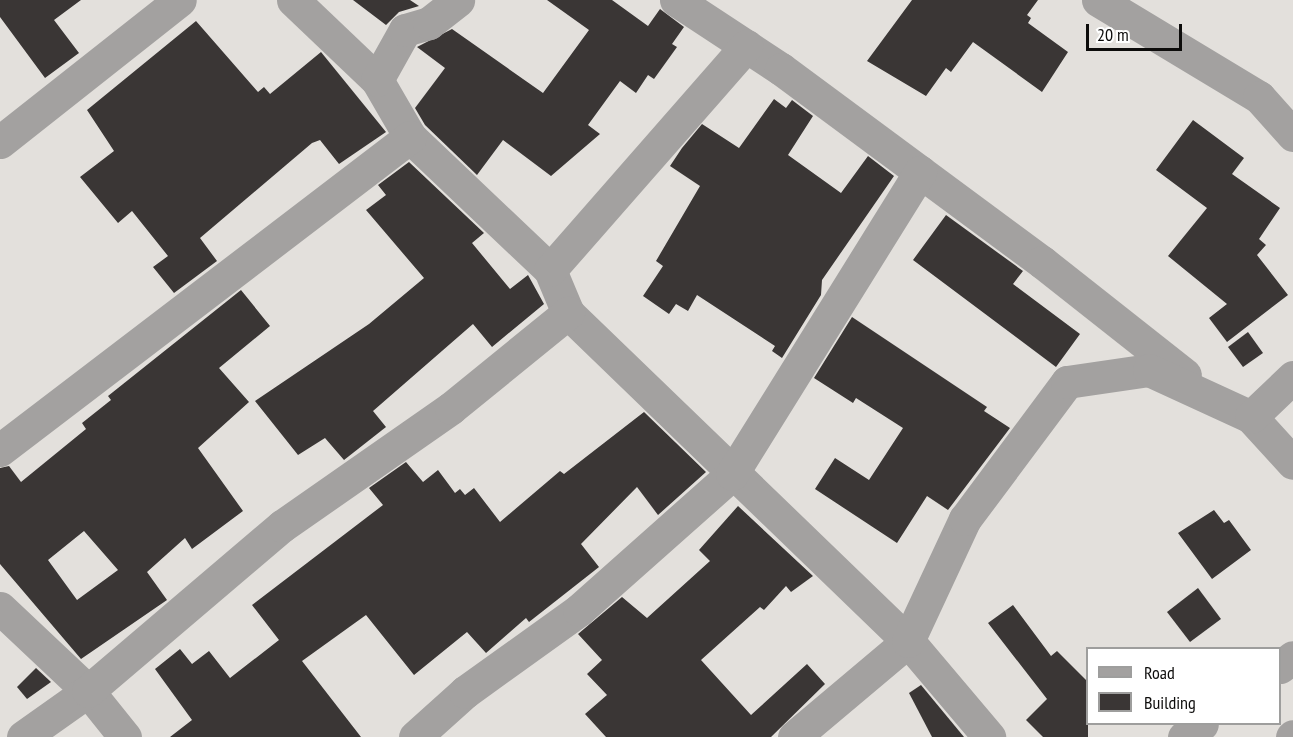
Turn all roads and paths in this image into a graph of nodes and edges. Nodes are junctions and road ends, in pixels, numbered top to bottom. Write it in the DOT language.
graph roads {
  1 [pos="180,0"];
  2 [pos="292,0"];
  3 [pos="458,0"];
  4 [pos="676,0"];
  5 [pos="1098,0"];
  6 [pos="746,46"];
  7 [pos="377,80"];
  8 [pos="1293,135"];
  9 [pos="410,137"];
  10 [pos="0,142"];
  11 [pos="920,172"];
  12 [pos="550,270"];
  13 [pos="568,313"];
  14 [pos="1293,377"];
  15 [pos="1210,395"];
  16 [pos="1251,417"];
  17 [pos="0,450"];
  18 [pos="1293,463"];
  19 [pos="732,474"];
  20 [pos="0,608"];
  21 [pos="908,641"];
  22 [pos="1293,657"];
  23 [pos="1281,666"];
  24 [pos="88,691"];
  25 [pos="1199,725"];
  26 [pos="23,737"];
  27 [pos="125,737"];
  28 [pos="415,737"];
  29 [pos="794,737"];
  30 [pos="989,737"];
  31 [pos="1184,737"];
  1 -- 10 [label="street"];
  2 -- 7 [label="street"];
  3 -- 7 [label="street"];
  4 -- 6 [label="street"];
  5 -- 8 [label="street"];
  6 -- 11 [label="street"];
  6 -- 12 [label="street"];
  7 -- 9 [label="street"];
  9 -- 12 [label="street"];
  9 -- 17 [label="street"];
  11 -- 15 [label="street"];
  11 -- 19 [label="street"];
  12 -- 13 [label="street"];
  13 -- 19 [label="street"];
  13 -- 24 [label="street"];
  14 -- 16 [label="street"];
  15 -- 16 [label="street"];
  15 -- 21 [label="street"];
  16 -- 18 [label="street"];
  19 -- 21 [label="street"];
  19 -- 28 [label="street"];
  20 -- 24 [label="street"];
  21 -- 29 [label="street"];
  21 -- 30 [label="street"];
  22 -- 23 [label="street"];
  24 -- 26 [label="street"];
  24 -- 27 [label="street"];
  25 -- 31 [label="street"];
}
